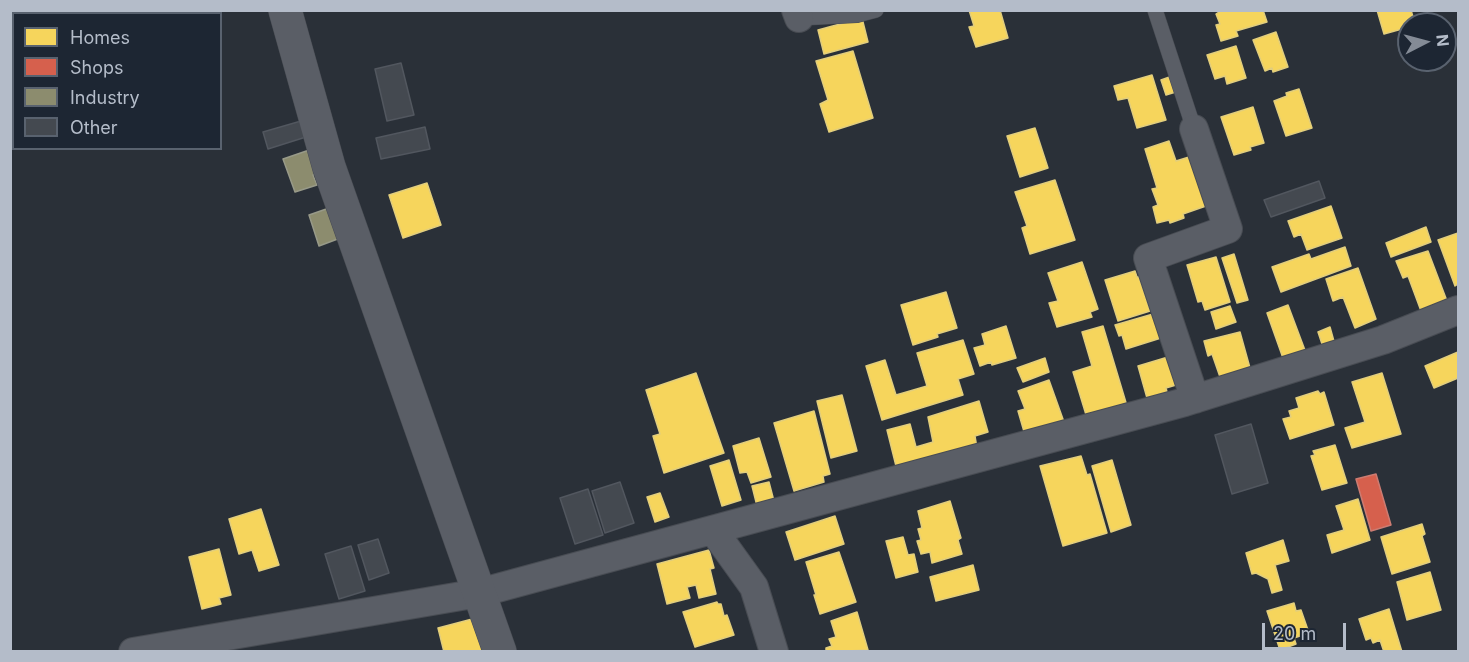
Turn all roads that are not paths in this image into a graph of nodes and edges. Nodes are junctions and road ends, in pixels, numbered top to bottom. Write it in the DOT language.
graph roads {
  1 [pos="285,10"];
  2 [pos="876,10"];
  3 [pos="1155,10"];
  4 [pos="798,14"];
  5 [pos="1194,129"];
  6 [pos="1458,310"];
  7 [pos="1194,399"];
  8 [pos="713,530"];
  9 [pos="479,593"];
  10 [pos="132,651"];
  11 [pos="500,651"];
  12 [pos="774,651"];
  1 -- 9 [label="street"];
  2 -- 4 [label="lane"];
  3 -- 5 [label="lane"];
  5 -- 7 [label="street"];
  6 -- 7 [label="street"];
  7 -- 8 [label="street"];
  8 -- 9 [label="street"];
  8 -- 12 [label="street"];
  9 -- 10 [label="street"];
  9 -- 11 [label="street"];
}
